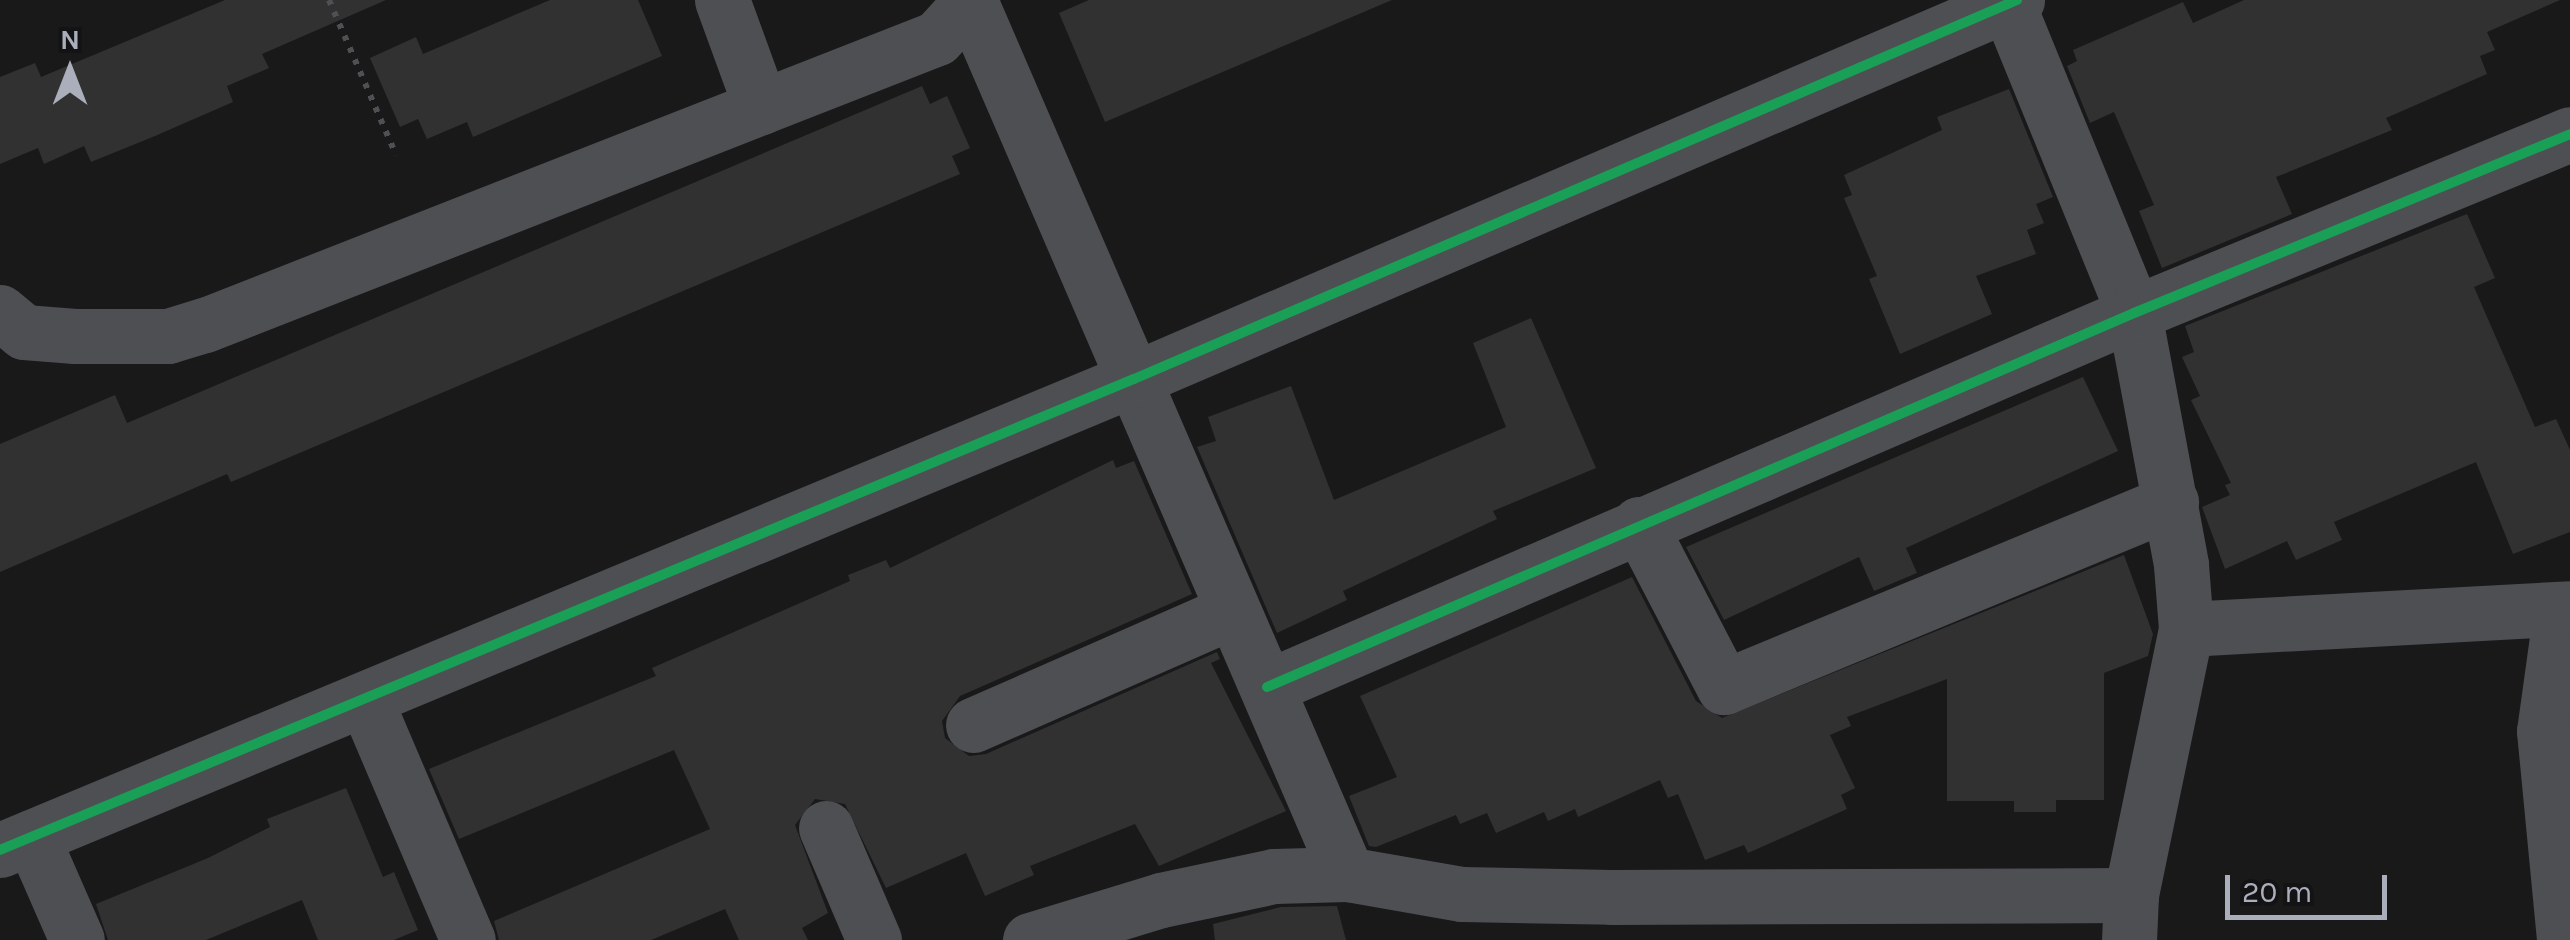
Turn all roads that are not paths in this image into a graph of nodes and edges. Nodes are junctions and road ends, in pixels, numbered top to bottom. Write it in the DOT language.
graph roads {
  1 [pos="722,0"];
  2 [pos="2010,1"];
  3 [pos="972,2"];
  4 [pos="761,107"];
  5 [pos="2570,134"];
  6 [pos="0,312"];
  7 [pos="2134,314"];
  8 [pos="1134,379"];
  9 [pos="2172,502"];
  10 [pos="1639,524"];
  11 [pos="2565,608"];
  12 [pos="1230,612"];
  13 [pos="2186,628"];
  14 [pos="1267,687"];
  15 [pos="365,700"];
  16 [pos="974,725"];
  17 [pos="826,828"];
  18 [pos="16,843"];
  19 [pos="1347,874"];
  20 [pos="2130,917"];
  21 [pos="1619,919"];
  22 [pos="1166,920"];
  23 [pos="77,940"];
  24 [pos="468,940"];
  25 [pos="874,940"];
  26 [pos="1030,940"];
  27 [pos="2564,940"];
  1 -- 4 [label="street"];
  2 -- 7 [label="street"];
  2 -- 8 [label="street"];
  3 -- 4 [label="street"];
  3 -- 8 [label="street"];
  4 -- 6 [label="street"];
  5 -- 7 [label="street"];
  7 -- 9 [label="street"];
  7 -- 10 [label="street"];
  8 -- 12 [label="street"];
  8 -- 15 [label="street"];
  9 -- 10 [label="street"];
  9 -- 13 [label="street"];
  10 -- 14 [label="street"];
  11 -- 13 [label="street"];
  11 -- 27 [label="street"];
  12 -- 14 [label="street"];
  12 -- 16 [label="street"];
  13 -- 20 [label="street"];
  14 -- 19 [label="street"];
  15 -- 18 [label="street"];
  15 -- 24 [label="street"];
  17 -- 25 [label="street"];
  18 -- 23 [label="street"];
  19 -- 21 [label="street"];
  19 -- 22 [label="street"];
  20 -- 21 [label="street"];
  22 -- 26 [label="street"];
}
